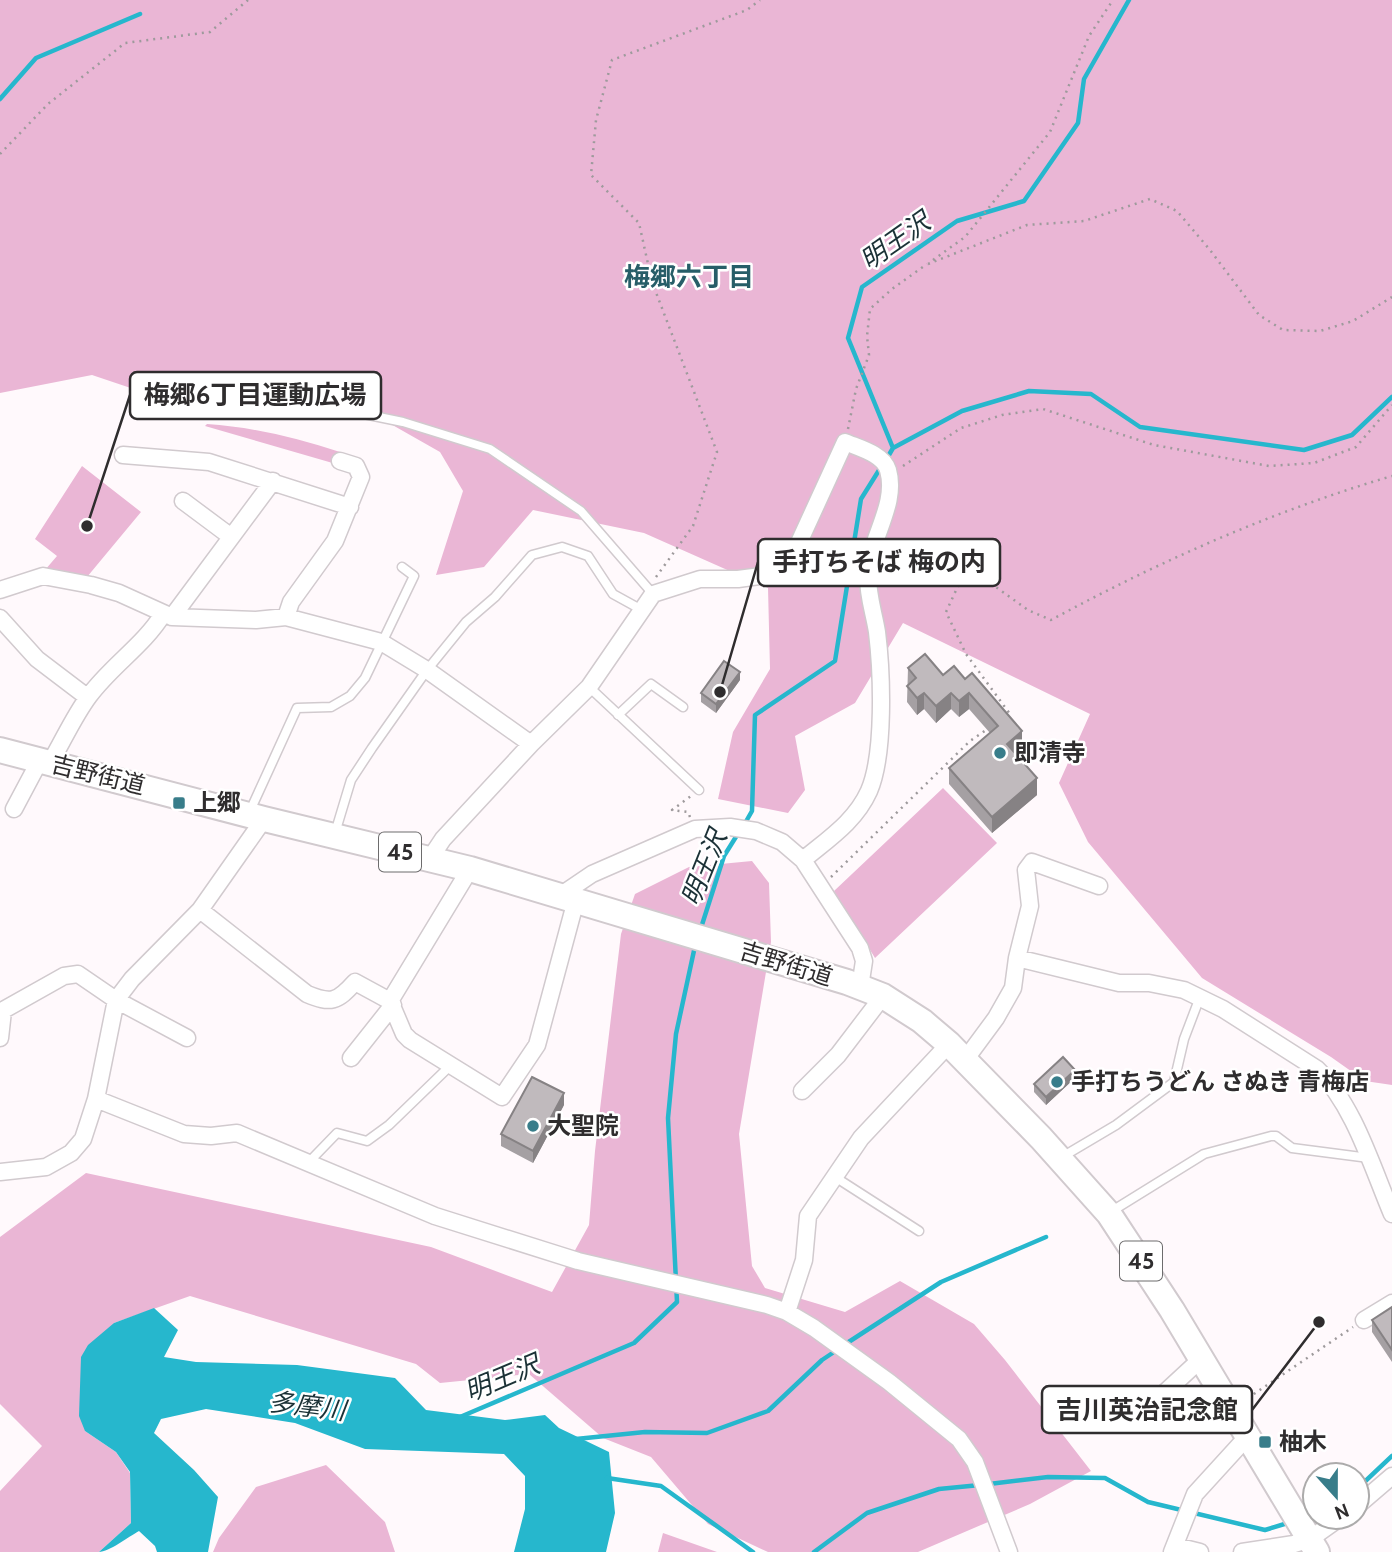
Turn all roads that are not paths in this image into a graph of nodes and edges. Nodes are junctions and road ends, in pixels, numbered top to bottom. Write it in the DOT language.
graph roads {
  1 [pos="330,407"];
  2 [pos="123,455"];
  3 [pos="340,461"];
  4 [pos="273,481"];
  5 [pos="183,501"];
  6 [pos="350,506"];
  7 [pos="230,536"];
  8 [pos="402,567"];
  9 [pos="0,590"];
  10 [pos="653,594"];
  11 [pos="642,610"];
  12 [pos="168,616"];
  13 [pos="286,617"];
  14 [pos="0,618"];
  15 [pos="381,642"];
  16 [pos="427,670"];
  17 [pos="589,687"];
  18 [pos="88,697"];
  19 [pos="682,707"];
  20 [pos="618,715"];
  21 [pos="531,744"];
  22 [pos="0,750"];
  23 [pos="45,761"];
  24 [pos="699,790"];
  25 [pos="14,810"];
  26 [pos="256,816"];
  27 [pos="334,835"];
  28 [pos="429,860"];
  29 [pos="803,860"];
  30 [pos="470,869"];
  31 [pos="1099,886"];
  32 [pos="568,897"];
  33 [pos="200,910"];
  34 [pos="1017,958"];
  35 [pos="871,992"];
  36 [pos="1200,997"];
  37 [pos="116,1000"];
  38 [pos="391,1003"];
  39 [pos="1,1012"];
  40 [pos="0,1038"];
  41 [pos="187,1038"];
  42 [pos="957,1052"];
  43 [pos="351,1058"];
  44 [pos="450,1066"];
  45 [pos="802,1091"];
  46 [pos="96,1099"];
  47 [pos="1059,1158"];
  48 [pos="1369,1158"];
  49 [pos="307,1164"];
  50 [pos="0,1172"];
  51 [pos="835,1177"];
  52 [pos="1109,1214"];
  53 [pos="1392,1214"];
  54 [pos="919,1231"];
  55 [pos="1392,1303"];
  56 [pos="787,1312"];
  57 [pos="1364,1320"];
  58 [pos="1201,1360"];
  59 [pos="1134,1421"];
  60 [pos="1247,1437"];
  61 [pos="1392,1476"];
  62 [pos="1371,1494"];
  63 [pos="1327,1531"];
  64 [pos="1313,1545"];
  65 [pos="1174,1549"];
  66 [pos="1009,1552"];
  67 [pos="1200,1552"];
  68 [pos="1242,1552"];
  1 -- 10 [label="lane"];
  2 -- 4 [label="street"];
  3 -- 6 [label="street"];
  4 -- 6 [label="street"];
  4 -- 7 [label="street"];
  5 -- 7 [label="street"];
  6 -- 13 [label="street"];
  7 -- 12 [label="street"];
  8 -- 15 [label="lane"];
  9 -- 12 [label="street"];
  10 -- 11 [label="street"];
  10 -- 29 [label="street"];
  11 -- 16 [label="lane"];
  11 -- 17 [label="street"];
  12 -- 13 [label="street"];
  12 -- 18 [label="street"];
  13 -- 15 [label="street"];
  14 -- 18 [label="street"];
  15 -- 16 [label="street"];
  15 -- 26 [label="lane"];
  16 -- 21 [label="street"];
  16 -- 27 [label="lane"];
  17 -- 20 [label="lane"];
  17 -- 21 [label="street"];
  18 -- 23 [label="street"];
  19 -- 20 [label="lane"];
  20 -- 24 [label="lane"];
  21 -- 28 [label="street"];
  22 -- 23 [label="main road, 吉野街道 / 45"];
  23 -- 25 [label="street"];
  23 -- 26 [label="main road, 吉野街道 / 45"];
  26 -- 27 [label="main road, 吉野街道 / 45"];
  26 -- 33 [label="street"];
  27 -- 28 [label="main road, 吉野街道 / 45"];
  28 -- 30 [label="main road, 吉野街道 / 45"];
  29 -- 32 [label="street"];
  29 -- 35 [label="street"];
  30 -- 32 [label="main road, 吉野街道 / 45"];
  30 -- 38 [label="street"];
  31 -- 34 [label="street"];
  32 -- 35 [label="main road, 吉野街道 / 45"];
  32 -- 44 [label="street"];
  33 -- 37 [label="street"];
  33 -- 38 [label="street"];
  34 -- 36 [label="street"];
  34 -- 42 [label="street"];
  35 -- 42 [label="main road, 吉野街道 / 45"];
  35 -- 45 [label="street"];
  36 -- 47 [label="lane"];
  36 -- 48 [label="street"];
  37 -- 39 [label="street"];
  37 -- 41 [label="street"];
  37 -- 46 [label="street"];
  38 -- 43 [label="street"];
  38 -- 44 [label="street"];
  39 -- 40 [label="street"];
  42 -- 47 [label="main road, 吉野街道 / 45"];
  42 -- 51 [label="street"];
  44 -- 49 [label="lane"];
  46 -- 49 [label="street"];
  46 -- 50 [label="street"];
  47 -- 52 [label="main road, 吉野街道 / 45"];
  48 -- 52 [label="lane"];
  48 -- 53 [label="street"];
  49 -- 56 [label="street"];
  51 -- 54 [label="lane"];
  51 -- 56 [label="street"];
  52 -- 58 [label="main road, 吉野街道 / 45"];
  55 -- 57 [label="street"];
  56 -- 66 [label="street"];
  58 -- 59 [label="street"];
  58 -- 60 [label="main road, 吉野街道 / 45"];
  60 -- 64 [label="main road, 吉野街道 / 45"];
  60 -- 65 [label="street"];
  61 -- 62 [label="street"];
  63 -- 64 [label="street"];
  64 -- 68 [label="street"];
  65 -- 67 [label="street"];
}
